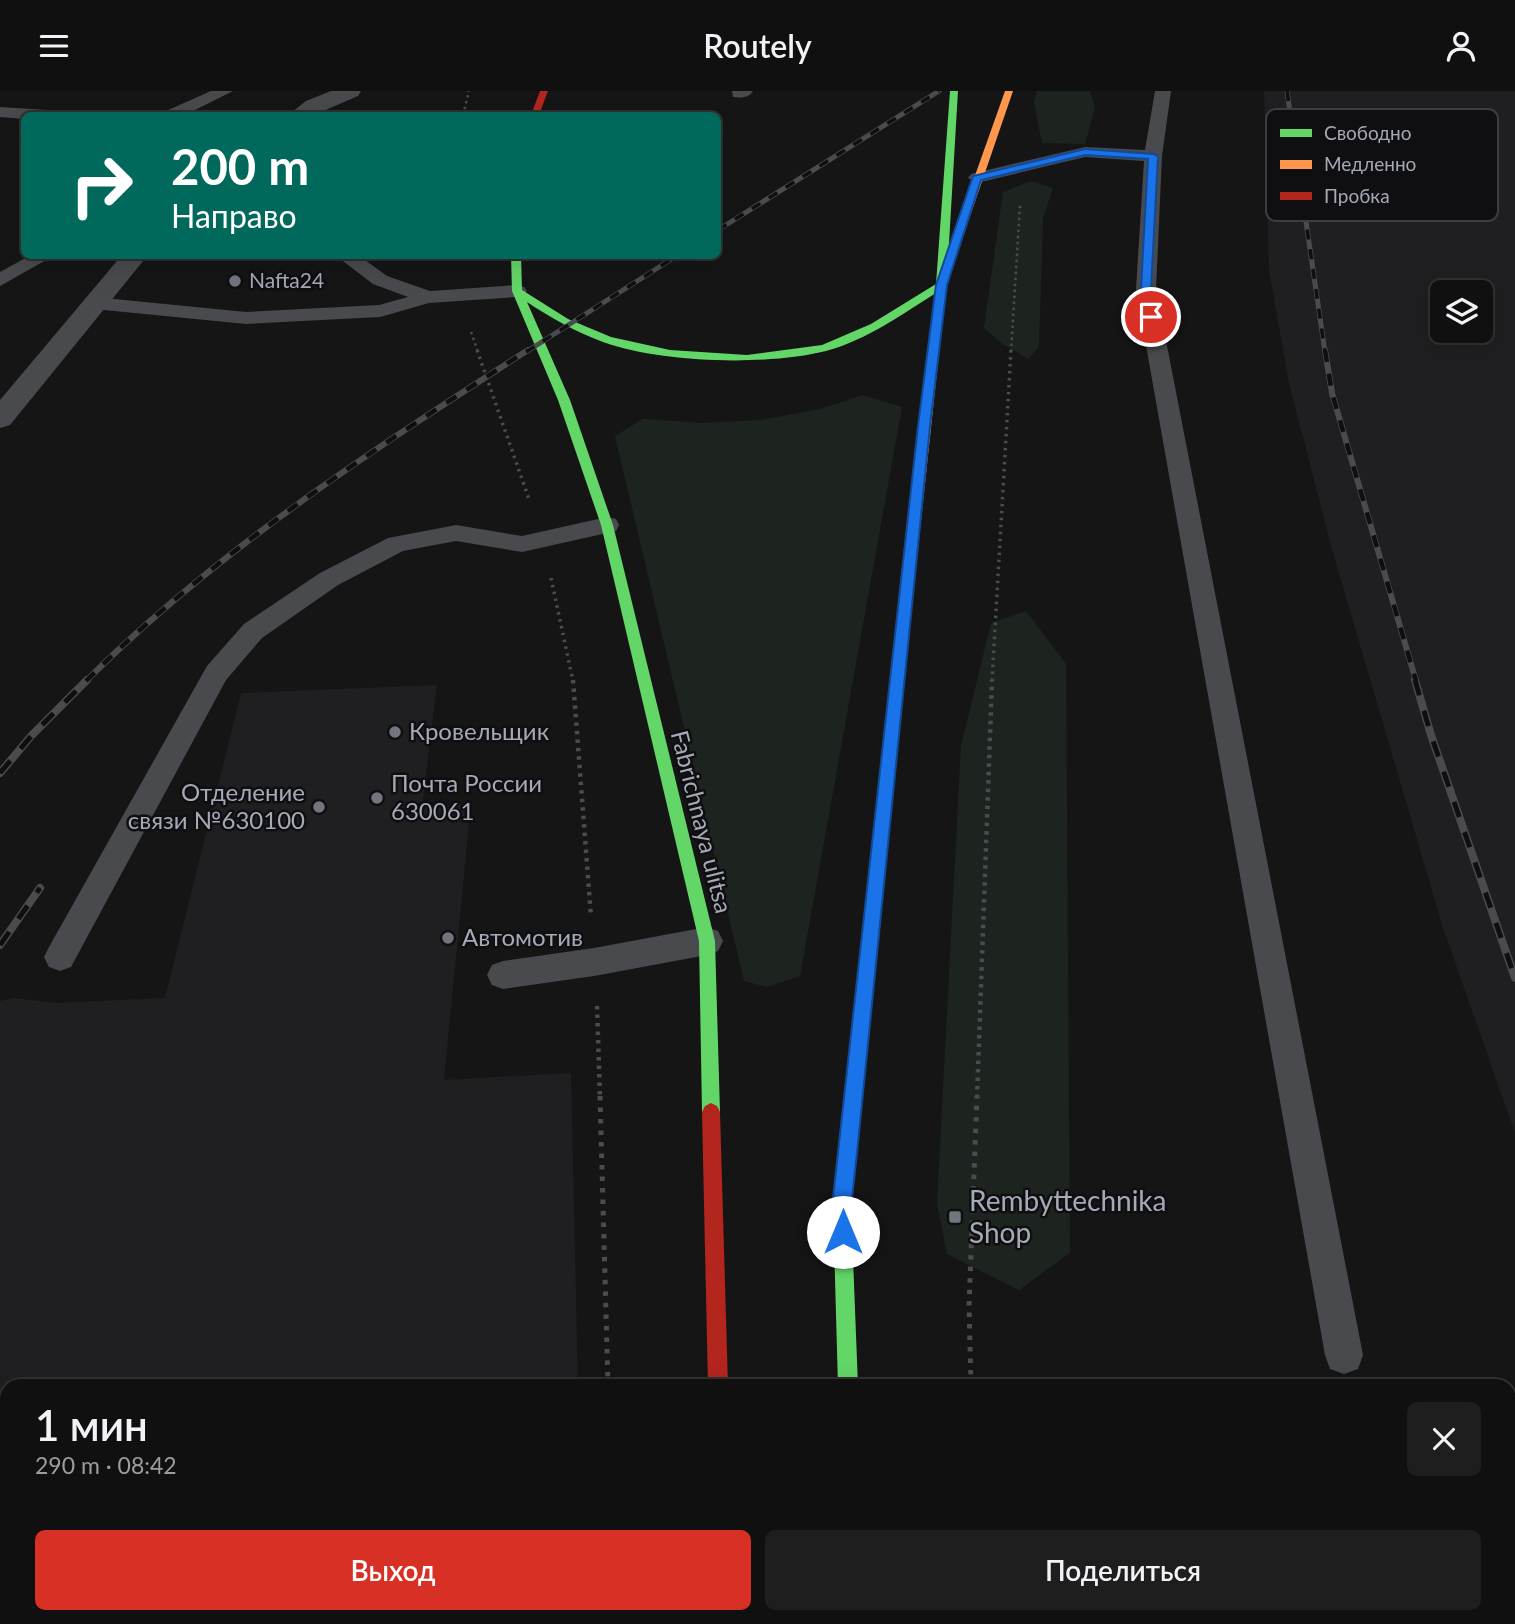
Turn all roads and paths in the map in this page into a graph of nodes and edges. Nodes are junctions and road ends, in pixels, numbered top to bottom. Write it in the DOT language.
graph roads {
  1 [pos="225,91"];
  2 [pos="350,91"];
  3 [pos="469,91"];
  4 [pos="544,91"];
  5 [pos="942,91"];
  6 [pos="954,91"];
  7 [pos="1009,91"];
  8 [pos="1163,91"];
  9 [pos="179,112"];
  10 [pos="304,112"];
  11 [pos="464,112"];
  12 [pos="536,112"];
  13 [pos="0,113"];
  14 [pos="21,114"];
  15 [pos="953,114"];
  16 [pos="1153,156"];
  17 [pos="1022,167"];
  18 [pos="977,178"];
  19 [pos="21,256"];
  20 [pos="38,259"];
  21 [pos="132,259"];
  22 [pos="350,259"];
  23 [pos="516,259"];
  24 [pos="0,279"];
  25 [pos="941,285"];
  26 [pos="517,291"];
  27 [pos="428,297"];
  28 [pos="94,303"];
  29 [pos="470,328"];
  30 [pos="0,419"];
  31 [pos="607,525"];
  32 [pos="543,540"];
  33 [pos="706,941"];
  34 [pos="61,957"];
  35 [pos="594,962"];
  36 [pos="503,975"];
  37 [pos="1344,1355"];
  38 [pos="608,1379"];
  39 [pos="718,1379"];
  40 [pos="848,1379"];
  41 [pos="971,1379"];
  1 -- 9 [label="lane"];
  2 -- 10 [label="street"];
  3 -- 11 [label="path"];
  4 -- 12 [label="main road"];
  5 -- 15 [label="lane"];
  6 -- 15 [label="main road"];
  7 -- 18 [label="main road"];
  8 -- 16 [label="lane"];
  13 -- 14 [label="lane"];
  15 -- 25 [label="main road"];
  16 -- 17 [label="lane"];
  16 -- 37 [label="lane"];
  17 -- 18 [label="lane"];
  17 -- 41 [label="path"];
  18 -- 25 [label="main road"];
  19 -- 24 [label="lane"];
  20 -- 24 [label="lane"];
  21 -- 28 [label="street"];
  22 -- 27 [label="lane"];
  23 -- 26 [label="main road"];
  25 -- 26 [label="main road"];
  25 -- 40 [label="main road"];
  26 -- 27 [label="lane"];
  26 -- 31 [label="main road, Fabrichnaya ulitsa"];
  27 -- 28 [label="lane"];
  28 -- 30 [label="street"];
  29 -- 32 [label="path"];
  31 -- 32 [label="lane"];
  31 -- 33 [label="main road, Fabrichnaya ulitsa"];
  32 -- 34 [label="lane"];
  32 -- 35 [label="path"];
  33 -- 35 [label="lane"];
  33 -- 39 [label="main road, Fabrichnaya ulitsa"];
  35 -- 36 [label="lane"];
  35 -- 38 [label="path"];
}
